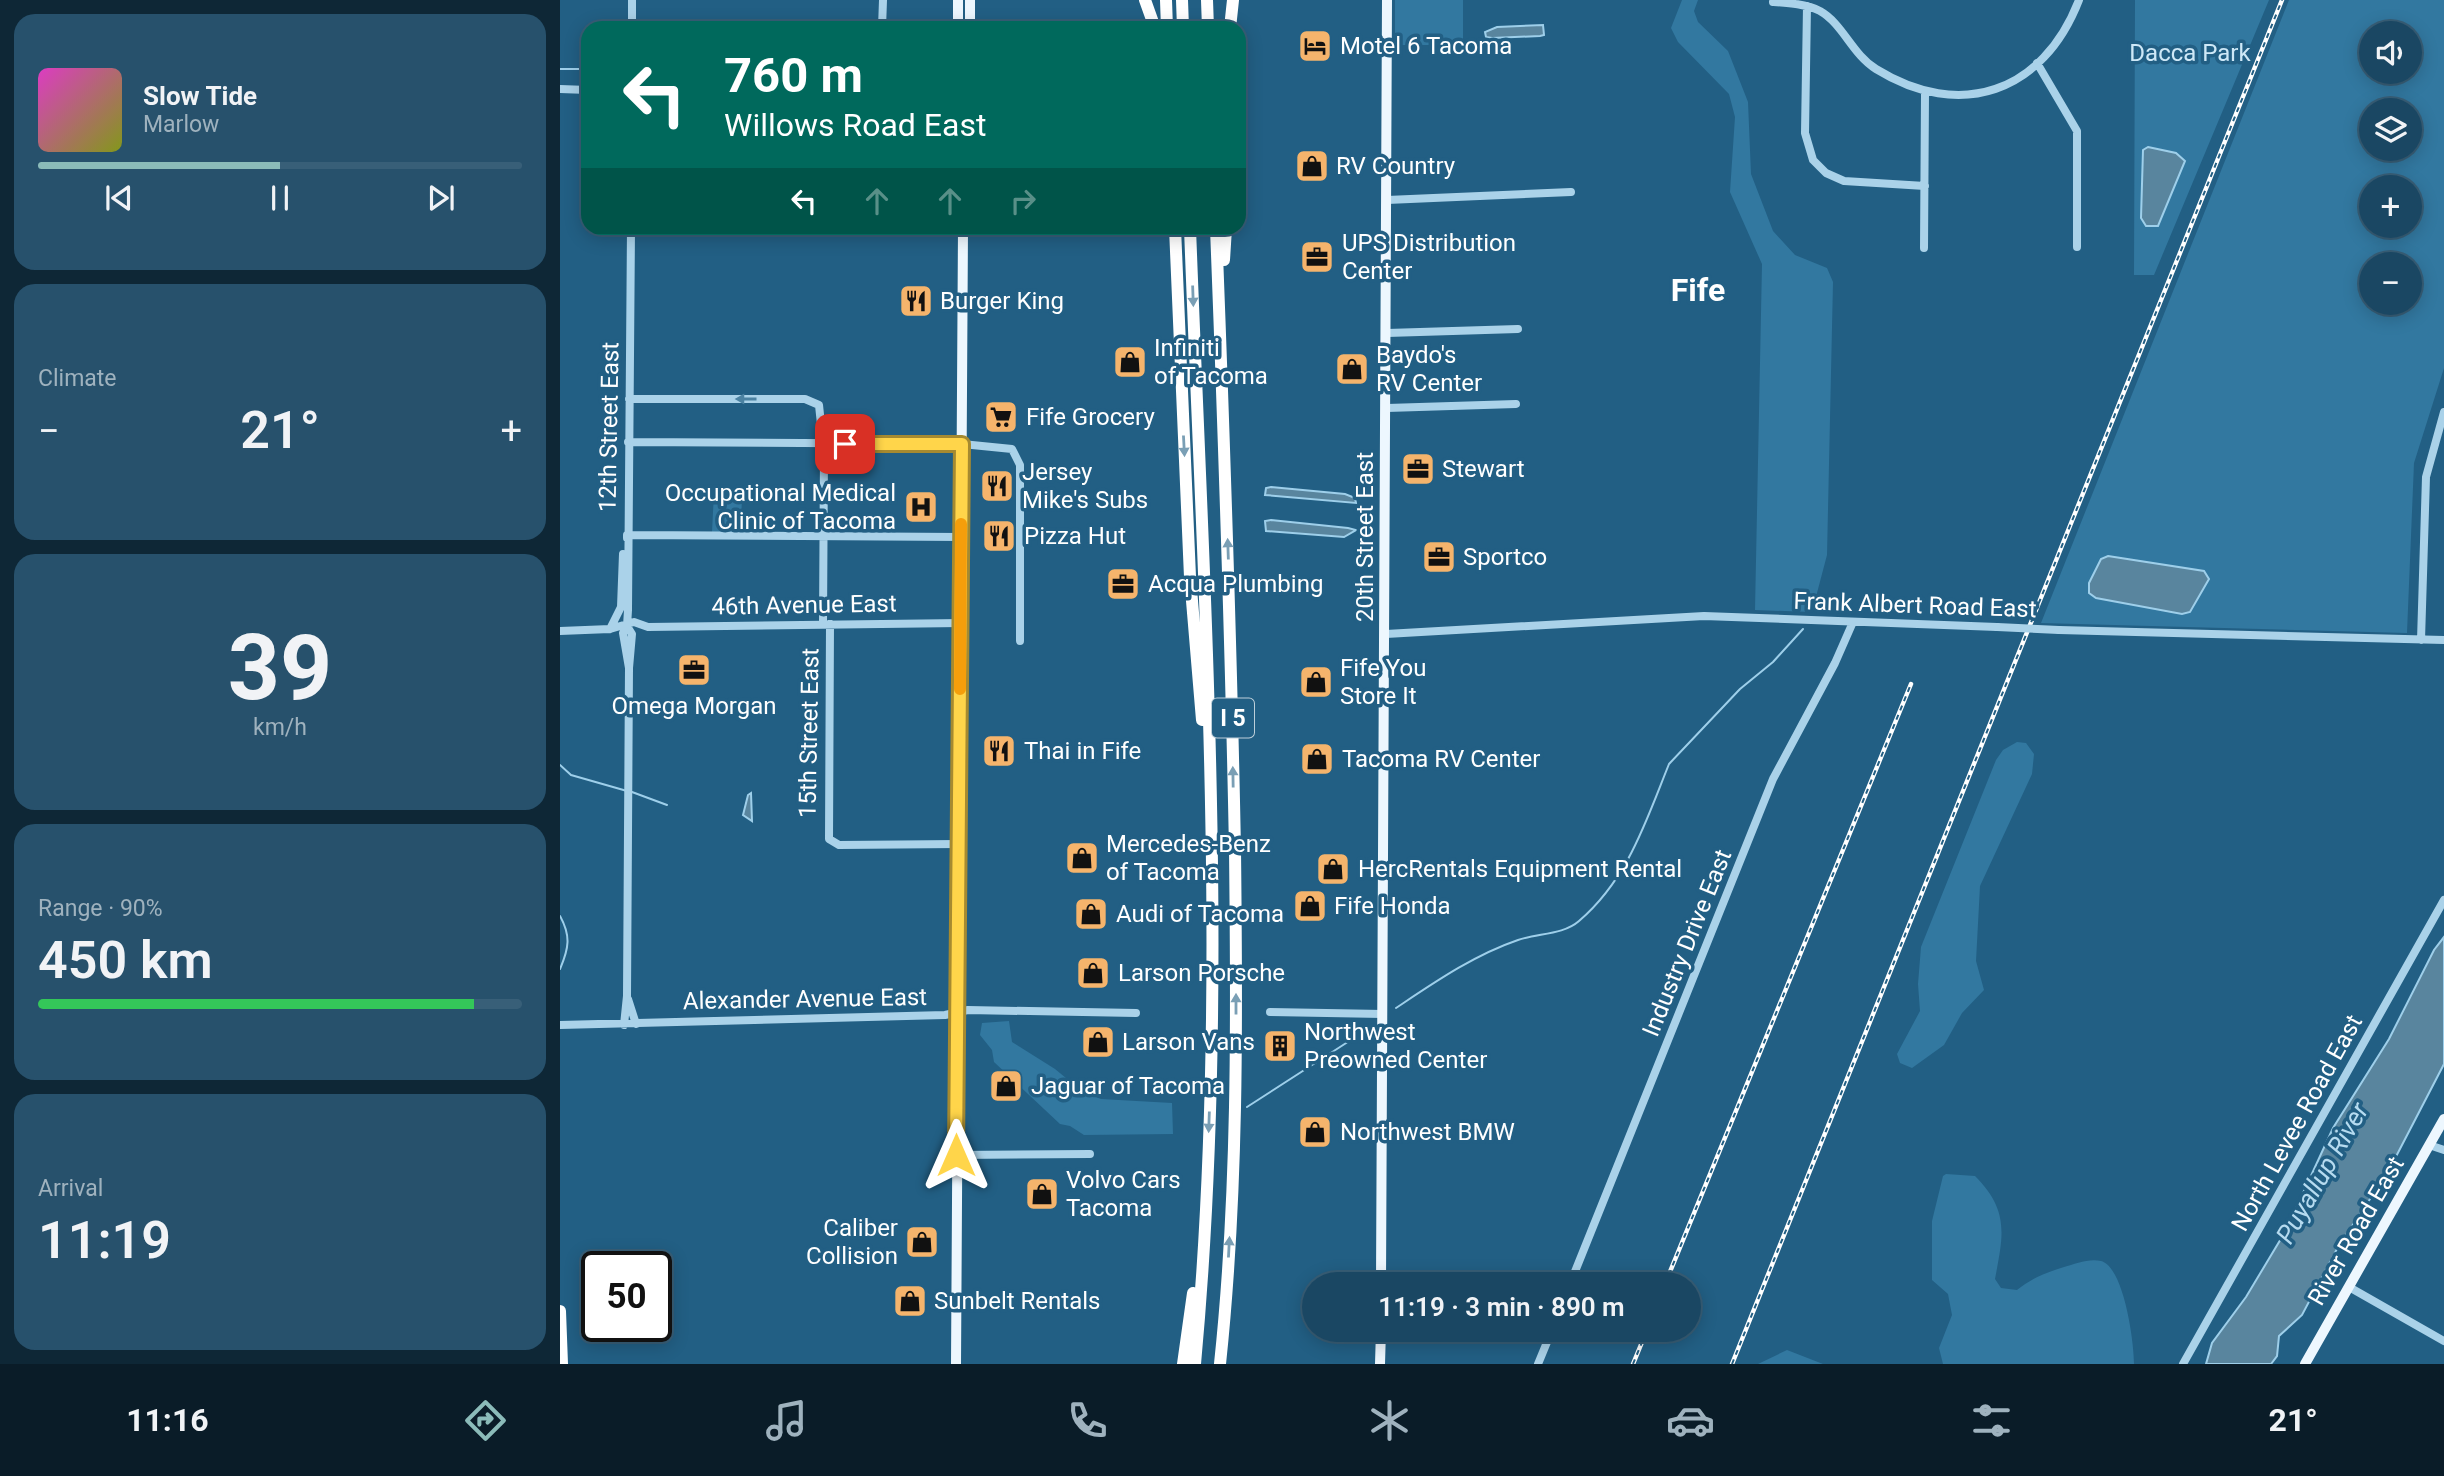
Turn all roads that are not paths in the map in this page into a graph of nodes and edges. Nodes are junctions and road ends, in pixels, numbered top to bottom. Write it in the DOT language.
graph roads {
  1 [pos="632,0"];
  2 [pos="883,0"];
  3 [pos="958,0"];
  4 [pos="970,0"];
  5 [pos="1145,0"];
  6 [pos="1166,0"];
  7 [pos="1182,0"];
  8 [pos="1207,0"];
  9 [pos="1225,0"];
  10 [pos="1233,0"];
  11 [pos="1387,0"];
  12 [pos="2079,0"];
  13 [pos="1773,2"];
  14 [pos="1807,6"];
  15 [pos="632,21"];
  16 [pos="882,21"];
  17 [pos="958,21"];
  18 [pos="970,21"];
  19 [pos="1152,21"];
  20 [pos="1167,21"];
  21 [pos="1183,21"];
  22 [pos="1208,21"];
  23 [pos="1227,21"];
  24 [pos="1229,21"];
  25 [pos="2037,63"];
  26 [pos="560,89"];
  27 [pos="581,90"];
  28 [pos="1925,93"];
  29 [pos="1925,186"];
  30 [pos="1570,192"];
  31 [pos="1387,200"];
  32 [pos="631,235"];
  33 [pos="963,235"];
  34 [pos="1169,235"];
  35 [pos="1175,235"];
  36 [pos="1190,235"];
  37 [pos="1216,235"];
  38 [pos="1225,235"];
  39 [pos="2077,247"];
  40 [pos="1924,248"];
  41 [pos="1219,316"];
  42 [pos="1518,329"];
  43 [pos="1387,333"];
  44 [pos="1181,378"];
  45 [pos="629,399"];
  46 [pos="1516,404"];
  47 [pos="1387,408"];
  48 [pos="2444,412"];
  49 [pos="628,442"];
  50 [pos="823,444"];
  51 [pos="962,444"];
  52 [pos="627,535"];
  53 [pos="823,536"];
  54 [pos="961,537"];
  55 [pos="1853,622"];
  56 [pos="961,623"];
  57 [pos="826,624"];
  58 [pos="627,626"];
  59 [pos="610,629"];
  60 [pos="560,631"];
  61 [pos="1385,634"];
  62 [pos="2421,640"];
  63 [pos="2444,640"];
  64 [pos="1020,641"];
  65 [pos="1211,785"];
  66 [pos="959,844"];
  67 [pos="2444,900"];
  68 [pos="627,996"];
  69 [pos="957,1012"];
  70 [pos="1270,1012"];
  71 [pos="1136,1013"];
  72 [pos="1383,1014"];
  73 [pos="636,1024"];
  74 [pos="560,1025"];
  75 [pos="624,1025"];
  76 [pos="2444,1119"];
  77 [pos="2429,1145"];
  78 [pos="2444,1150"];
  79 [pos="1090,1154"];
  80 [pos="956,1155"];
  81 [pos="1208,1178"];
  82 [pos="1381,1272"];
  83 [pos="1575,1272"];
  84 [pos="2349,1287"];
  85 [pos="1226,1293"];
  86 [pos="560,1311"];
  87 [pos="2444,1341"];
  88 [pos="1381,1342"];
  89 [pos="1547,1342"];
  90 [pos="562,1364"];
  91 [pos="956,1364"];
  92 [pos="1183,1364"];
  93 [pos="1195,1364"];
  94 [pos="1220,1364"];
  95 [pos="1228,1364"];
  96 [pos="1380,1364"];
  97 [pos="1538,1364"];
  98 [pos="2183,1364"];
  99 [pos="2305,1364"];
  1 -- 15 [label="street"];
  2 -- 16 [label="street"];
  3 -- 17 [label="main road"];
  4 -- 18 [label="main road"];
  5 -- 19 [label="highway"];
  6 -- 20 [label="highway"];
  7 -- 21 [label="highway"];
  8 -- 22 [label="highway"];
  9 -- 23 [label="highway"];
  10 -- 24 [label="highway"];
  11 -- 31 [label="main road, 20th Street East"];
  12 -- 25 [label="street"];
  13 -- 14 [label="street"];
  14 -- 28 [label="street"];
  14 -- 29 [label="street"];
  25 -- 28 [label="street"];
  25 -- 39 [label="street"];
  26 -- 27 [label="street"];
  28 -- 29 [label="street"];
  29 -- 40 [label="street"];
  30 -- 31 [label="street"];
  31 -- 43 [label="main road, 20th Street East"];
  32 -- 45 [label="street, 12th Street East"];
  33 -- 51 [label="main road"];
  34 -- 44 [label="highway"];
  35 -- 44 [label="highway"];
  36 -- 65 [label="highway, I 5, one-way"];
  37 -- 41 [label="highway, I 5"];
  38 -- 41 [label="highway"];
  85 -- 41 [label="highway, I 5, one-way"];
  42 -- 43 [label="street"];
  43 -- 47 [label="main road, 20th Street East"];
  44 -- 65 [label="highway, one-way"];
  45 -- 49 [label="street, 12th Street East"];
  50 -- 45 [label="street, 15th Street East, one-way"];
  46 -- 47 [label="street"];
  47 -- 61 [label="main road, 20th Street East"];
  48 -- 62 [label="street"];
  49 -- 50 [label="street"];
  49 -- 52 [label="street, 12th Street East"];
  50 -- 51 [label="street"];
  50 -- 53 [label="street, 15th Street East"];
  51 -- 54 [label="main road"];
  51 -- 64 [label="street"];
  52 -- 53 [label="street"];
  52 -- 58 [label="street, 12th Street East"];
  52 -- 59 [label="street"];
  53 -- 54 [label="street"];
  53 -- 57 [label="street, 15th Street East"];
  54 -- 56 [label="main road"];
  55 -- 61 [label="street, Frank Albert Road East"];
  55 -- 62 [label="street, Frank Albert Road East, bridge"];
  55 -- 83 [label="street, Industry Drive East"];
  56 -- 57 [label="street, 46th Avenue East"];
  56 -- 66 [label="main road"];
  57 -- 58 [label="street, 46th Avenue East"];
  57 -- 66 [label="street, 15th Street East"];
  58 -- 59 [label="street, 46th Avenue East"];
  58 -- 68 [label="street, 12th Street East"];
  59 -- 60 [label="street, 46th Avenue East"];
  61 -- 72 [label="main road, 20th Street East"];
  62 -- 63 [label="street, Frank Albert Road East"];
  65 -- 81 [label="highway, I 5, one-way"];
  66 -- 69 [label="main road"];
  67 -- 98 [label="street, North Levee Road East"];
  68 -- 73 [label="street, 12th Street East"];
  68 -- 75 [label="street, 12th Street East"];
  69 -- 71 [label="street, Alexander Avenue East"];
  69 -- 73 [label="street, Alexander Avenue East"];
  69 -- 80 [label="main road"];
  70 -- 72 [label="street"];
  72 -- 82 [label="main road, 20th Street East"];
  73 -- 75 [label="street, Alexander Avenue East"];
  74 -- 75 [label="street, Alexander Avenue East"];
  76 -- 77 [label="main road, River Road East"];
  77 -- 78 [label="street"];
  77 -- 84 [label="main road, River Road East"];
  79 -- 80 [label="street"];
  80 -- 91 [label="main road"];
  81 -- 92 [label="highway"];
  81 -- 93 [label="highway, I 5"];
  84 -- 87 [label="street"];
  84 -- 99 [label="main road, River Road East"];
  85 -- 94 [label="highway, I 5"];
  85 -- 95 [label="highway"];
  86 -- 90 [label="highway"];
  88 -- 96 [label="main road"];
  89 -- 97 [label="street"];
}
